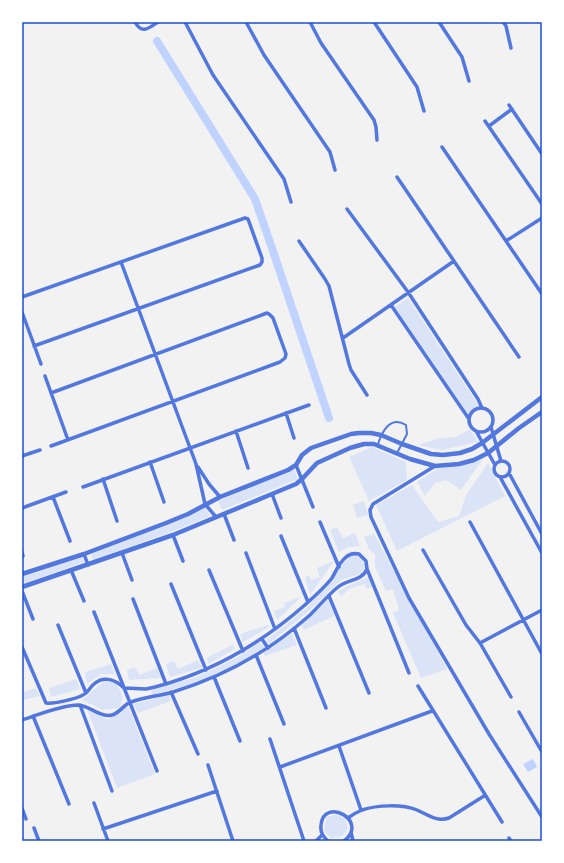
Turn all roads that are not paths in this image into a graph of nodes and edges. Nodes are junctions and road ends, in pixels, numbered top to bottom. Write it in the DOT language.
graph roads {
  1 [pos="135,22"];
  2 [pos="158,22"];
  3 [pos="186,22"];
  4 [pos="246,22"];
  5 [pos="310,22"];
  6 [pos="374,22"];
  7 [pos="439,22"];
  8 [pos="503,22"];
  9 [pos="511,48"];
  10 [pos="469,81"];
  11 [pos="508,105"];
  12 [pos="512,109"];
  13 [pos="424,111"];
  14 [pos="485,121"];
  15 [pos="489,126"];
  16 [pos="377,140"];
  17 [pos="442,147"];
  18 [pos="542,154"];
  19 [pos="335,170"];
  20 [pos="397,177"];
  21 [pos="291,202"];
  22 [pos="542,204"];
  23 [pos="347,209"];
  24 [pos="542,218"];
  25 [pos="299,241"];
  26 [pos="506,241"];
  27 [pos="454,261"];
  28 [pos="121,262"];
  29 [pos="408,292"];
  30 [pos="542,294"];
  31 [pos="22,297"];
  32 [pos="391,305"];
  33 [pos="138,309"];
  34 [pos="22,312"];
  35 [pos="343,338"];
  36 [pos="34,346"];
  37 [pos="156,354"];
  38 [pos="519,357"];
  39 [pos="41,364"];
  40 [pos="45,376"];
  41 [pos="51,393"];
  42 [pos="367,394"];
  43 [pos="542,397"];
  44 [pos="173,401"];
  45 [pos="309,405"];
  46 [pos="482,408"];
  47 [pos="542,412"];
  48 [pos="286,413"];
  49 [pos="469,419"];
  50 [pos="491,427"];
  51 [pos="236,431"];
  52 [pos="476,431"];
  53 [pos="381,435"];
  54 [pos="493,435"];
  55 [pos="294,438"];
  56 [pos="68,440"];
  57 [pos="482,443"];
  58 [pos="402,444"];
  59 [pos="377,445"];
  60 [pos="51,446"];
  61 [pos="190,447"];
  62 [pos="497,447"];
  63 [pos="40,450"];
  64 [pos="396,453"];
  65 [pos="488,453"];
  66 [pos="22,456"];
  67 [pos="501,461"];
  68 [pos="150,462"];
  69 [pos="196,464"];
  70 [pos="296,465"];
  71 [pos="495,465"];
  72 [pos="435,466"];
  73 [pos="248,468"];
  74 [pos="509,473"];
  75 [pos="500,477"];
  76 [pos="103,479"];
  77 [pos="302,479"];
  78 [pos="82,487"];
  79 [pos="66,492"];
  80 [pos="272,494"];
  81 [pos="53,497"];
  82 [pos="220,497"];
  83 [pos="164,502"];
  84 [pos="205,504"];
  85 [pos="313,507"];
  86 [pos="22,508"];
  87 [pos="224,514"];
  88 [pos="216,517"];
  89 [pos="281,518"];
  90 [pos="117,521"];
  91 [pos="320,522"];
  92 [pos="470,522"];
  93 [pos="173,534"];
  94 [pos="542,534"];
  95 [pos="281,536"];
  96 [pos="70,540"];
  97 [pos="234,540"];
  98 [pos="423,550"];
  99 [pos="122,553"];
  100 [pos="246,553"];
  101 [pos="542,553"];
  102 [pos="84,554"];
  103 [pos="183,561"];
  104 [pos="88,564"];
  105 [pos="339,567"];
  106 [pos="368,569"];
  107 [pos="71,570"];
  108 [pos="209,570"];
  109 [pos="22,574"];
  110 [pos="132,580"];
  111 [pos="171,584"];
  112 [pos="22,587"];
  113 [pos="22,591"];
  114 [pos="329,596"];
  115 [pos="133,599"];
  116 [pos="84,601"];
  117 [pos="308,602"];
  118 [pos="542,610"];
  119 [pos="94,612"];
  120 [pos="32,618"];
  121 [pos="524,621"];
  122 [pos="58,625"];
  123 [pos="294,628"];
  124 [pos="275,629"];
  125 [pos="262,639"];
  126 [pos="480,643"];
  127 [pos="22,648"];
  128 [pos="268,648"];
  129 [pos="243,651"];
  130 [pos="542,654"];
  131 [pos="256,655"];
  132 [pos="206,670"];
  133 [pos="409,674"];
  134 [pos="214,677"];
  135 [pos="166,684"];
  136 [pos="418,686"];
  137 [pos="124,688"];
  138 [pos="146,689"];
  139 [pos="171,692"];
  140 [pos="86,693"];
  141 [pos="369,693"];
  142 [pos="511,697"];
  143 [pos="148,698"];
  144 [pos="130,702"];
  145 [pos="80,706"];
  146 [pos="326,708"];
  147 [pos="432,711"];
  148 [pos="519,712"];
  149 [pos="33,716"];
  150 [pos="22,720"];
  151 [pos="284,724"];
  152 [pos="270,738"];
  153 [pos="240,741"];
  154 [pos="339,746"];
  155 [pos="542,752"];
  156 [pos="198,754"];
  157 [pos="208,765"];
  158 [pos="280,767"];
  159 [pos="157,771"];
  160 [pos="112,791"];
  161 [pos="217,791"];
  162 [pos="484,796"];
  163 [pos="94,803"];
  164 [pos="69,804"];
  165 [pos="22,808"];
  166 [pos="361,810"];
  167 [pos="542,817"];
  168 [pos="348,818"];
  169 [pos="26,819"];
  170 [pos="502,822"];
  171 [pos="34,828"];
  172 [pos="103,829"];
  173 [pos="351,832"];
  174 [pos="322,835"];
  175 [pos="39,841"];
  176 [pos="108,841"];
  177 [pos="233,841"];
  178 [pos="304,841"];
  179 [pos="316,841"];
  180 [pos="328,841"];
  181 [pos="344,841"];
  182 [pos="353,841"];
  1 -- 2 [label="street"];
  3 -- 21 [label="street"];
  4 -- 19 [label="street"];
  5 -- 16 [label="street"];
  6 -- 13 [label="street"];
  7 -- 10 [label="street"];
  8 -- 9 [label="street"];
  11 -- 12 [label="street"];
  12 -- 15 [label="street"];
  12 -- 18 [label="street"];
  14 -- 15 [label="street"];
  15 -- 22 [label="street"];
  17 -- 26 [label="street"];
  20 -- 27 [label="street"];
  23 -- 29 [label="street"];
  24 -- 26 [label="street"];
  25 -- 35 [label="street"];
  26 -- 30 [label="street"];
  27 -- 29 [label="street"];
  27 -- 38 [label="street"];
  28 -- 31 [label="street"];
  28 -- 33 [label="street"];
  28 -- 33 [label="street"];
  29 -- 32 [label="street"];
  29 -- 46 [label="street"];
  32 -- 35 [label="street"];
  32 -- 49 [label="street"];
  33 -- 36 [label="street"];
  33 -- 37 [label="street"];
  34 -- 36 [label="street"];
  35 -- 42 [label="street"];
  36 -- 39 [label="street"];
  37 -- 41 [label="street"];
  37 -- 44 [label="street"];
  37 -- 44 [label="street"];
  40 -- 41 [label="street"];
  41 -- 56 [label="street"];
  43 -- 54 [label="street"];
  44 -- 56 [label="street"];
  44 -- 61 [label="street"];
  45 -- 48 [label="street"];
  46 -- 49 [label="street"];
  46 -- 50 [label="street"];
  47 -- 62 [label="street"];
  48 -- 51 [label="street"];
  48 -- 55 [label="street"];
  49 -- 52 [label="street"];
  50 -- 52 [label="street"];
  50 -- 54 [label="street"];
  51 -- 61 [label="street"];
  51 -- 73 [label="street"];
  52 -- 57 [label="street"];
  53 -- 58 [label="street"];
  53 -- 58 [label="lane"];
  53 -- 59 [label="lane"];
  53 -- 70 [label="street"];
  54 -- 57 [label="street"];
  54 -- 62 [label="street"];
  56 -- 60 [label="street"];
  57 -- 58 [label="street"];
  57 -- 65 [label="street"];
  58 -- 64 [label="lane"];
  59 -- 64 [label="street"];
  59 -- 77 [label="street"];
  61 -- 68 [label="street"];
  61 -- 69 [label="street"];
  62 -- 65 [label="street"];
  62 -- 67 [label="street"];
  63 -- 66 [label="street"];
  64 -- 72 [label="street"];
  65 -- 71 [label="street"];
  65 -- 72 [label="street"];
  67 -- 71 [label="street"];
  67 -- 74 [label="street"];
  68 -- 76 [label="street"];
  68 -- 83 [label="street"];
  69 -- 82 [label="street"];
  69 -- 84 [label="street"];
  70 -- 77 [label="street"];
  70 -- 82 [label="street"];
  71 -- 75 [label="street"];
  72 -- 167 [label="street"];
  74 -- 75 [label="street"];
  74 -- 94 [label="street"];
  75 -- 101 [label="street"];
  76 -- 78 [label="street"];
  76 -- 90 [label="street"];
  77 -- 80 [label="street"];
  77 -- 85 [label="street"];
  79 -- 81 [label="street"];
  80 -- 87 [label="street"];
  80 -- 89 [label="street"];
  81 -- 86 [label="street"];
  81 -- 96 [label="street"];
  82 -- 84 [label="street"];
  84 -- 88 [label="street"];
  84 -- 102 [label="street"];
  87 -- 88 [label="street"];
  87 -- 97 [label="street"];
  88 -- 93 [label="street"];
  91 -- 105 [label="street"];
  92 -- 121 [label="street"];
  93 -- 99 [label="street"];
  93 -- 103 [label="street"];
  95 -- 117 [label="street"];
  98 -- 126 [label="street"];
  99 -- 104 [label="street"];
  99 -- 110 [label="street"];
  100 -- 124 [label="street"];
  102 -- 104 [label="street"];
  102 -- 109 [label="street"];
  104 -- 107 [label="street"];
  105 -- 106 [label="street"];
  105 -- 117 [label="street"];
  106 -- 114 [label="street"];
  106 -- 133 [label="street"];
  107 -- 112 [label="street"];
  107 -- 116 [label="street"];
  108 -- 129 [label="street"];
  111 -- 132 [label="street"];
  113 -- 120 [label="street"];
  114 -- 123 [label="street"];
  114 -- 141 [label="street"];
  115 -- 135 [label="street"];
  117 -- 124 [label="street"];
  118 -- 121 [label="street"];
  119 -- 137 [label="street"];
  121 -- 126 [label="street"];
  121 -- 130 [label="street"];
  122 -- 140 [label="street"];
  123 -- 128 [label="street"];
  123 -- 146 [label="street"];
  124 -- 125 [label="street"];
  125 -- 128 [label="street"];
  125 -- 129 [label="street"];
  126 -- 142 [label="street"];
  127 -- 140 [label="street"];
  128 -- 131 [label="street"];
  129 -- 132 [label="street"];
  131 -- 134 [label="street"];
  131 -- 151 [label="street"];
  132 -- 135 [label="street"];
  134 -- 139 [label="street"];
  134 -- 153 [label="street"];
  135 -- 138 [label="street"];
  136 -- 147 [label="street"];
  137 -- 138 [label="street"];
  137 -- 140 [label="street"];
  137 -- 144 [label="street"];
  138 -- 143 [label="street"];
  139 -- 143 [label="street"];
  139 -- 156 [label="street"];
  143 -- 144 [label="street"];
  144 -- 145 [label="street"];
  144 -- 159 [label="street"];
  145 -- 149 [label="street"];
  145 -- 160 [label="street"];
  147 -- 154 [label="street"];
  147 -- 162 [label="street"];
  148 -- 155 [label="street"];
  149 -- 150 [label="street"];
  149 -- 164 [label="street"];
  152 -- 158 [label="street"];
  154 -- 158 [label="street"];
  154 -- 166 [label="street"];
  157 -- 161 [label="street"];
  158 -- 178 [label="street"];
  161 -- 172 [label="street"];
  161 -- 177 [label="street"];
  162 -- 166 [label="street"];
  162 -- 170 [label="street"];
  163 -- 172 [label="street"];
  165 -- 169 [label="street"];
  166 -- 168 [label="street"];
  168 -- 173 [label="street"];
  168 -- 174 [label="street"];
  171 -- 175 [label="street"];
  172 -- 176 [label="street"];
  173 -- 181 [label="street"];
  173 -- 182 [label="street"];
  174 -- 179 [label="street"];
  174 -- 180 [label="street"];
}
